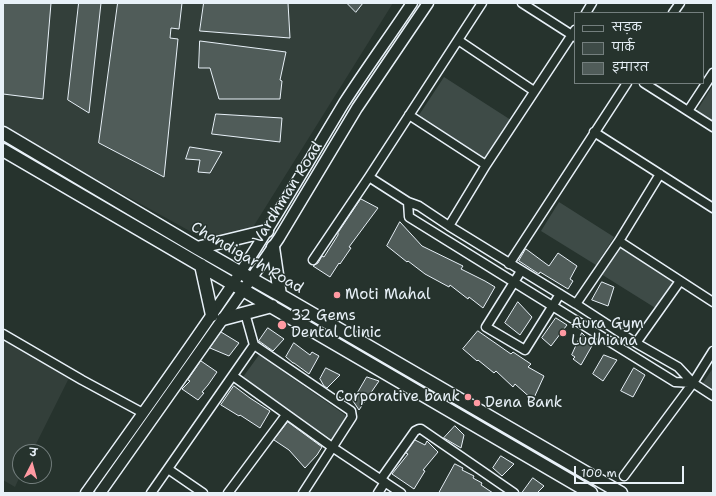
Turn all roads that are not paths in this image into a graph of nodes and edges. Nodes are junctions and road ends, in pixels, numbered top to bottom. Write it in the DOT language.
graph roads {
  1 [pos="412,3"];
  2 [pos="428,3"];
  3 [pos="482,3"];
  4 [pos="522,3"];
  5 [pos="592,3"];
  6 [pos="680,3"];
  7 [pos="587,12"];
  8 [pos="674,12"];
  9 [pos="574,34"];
  10 [pos="458,40"];
  11 [pos="713,73"];
  12 [pos="625,84"];
  13 [pos="646,84"];
  14 [pos="534,91"];
  15 [pos="688,111"];
  16 [pos="409,115"];
  17 [pos="713,127"];
  18 [pos="594,132"];
  19 [pos="3,133"];
  20 [pos="3,150"];
  21 [pos="486,165"];
  22 [pos="660,174"];
  23 [pos="369,177"];
  24 [pos="408,202"];
  25 [pos="713,208"];
  26 [pos="449,226"];
  27 [pos="267,231"];
  28 [pos="619,241"];
  29 [pos="272,247"];
  30 [pos="197,248"];
  31 [pos="313,260"];
  32 [pos="509,264"];
  33 [pos="201,265"];
  34 [pos="521,271"];
  35 [pos="240,273"];
  36 [pos="251,279"];
  37 [pos="680,281"];
  38 [pos="514,282"];
  39 [pos="233,284"];
  40 [pos="244,290"];
  41 [pos="560,294"];
  42 [pos="280,295"];
  43 [pos="713,302"];
  44 [pos="576,304"];
  45 [pos="272,306"];
  46 [pos="553,306"];
  47 [pos="245,313"];
  48 [pos="212,315"];
  49 [pos="223,319"];
  50 [pos="3,334"];
  51 [pos="636,343"];
  52 [pos="254,345"];
  53 [pos="713,351"];
  54 [pos="233,376"];
  55 [pos="693,383"];
  56 [pos="713,396"];
  57 [pos="143,413"];
  58 [pos="286,415"];
  59 [pos="332,448"];
  60 [pos="168,468"];
  61 [pos="624,476"];
  62 [pos="383,480"];
  63 [pos="86,493"];
  64 [pos="100,493"];
  65 [pos="151,493"];
  66 [pos="203,493"];
  67 [pos="228,493"];
  68 [pos="303,493"];
  69 [pos="378,493"];
  70 [pos="401,493"];
  71 [pos="514,493"];
  72 [pos="591,493"];
  73 [pos="621,493"];
  1 -- 27 [label="street, Vardhman Road"];
  2 -- 29 [label="street, Vardhman Road"];
  3 -- 10 [label="street"];
  4 -- 9 [label="street"];
  5 -- 7 [label="street"];
  6 -- 8 [label="street"];
  9 -- 14 [label="street"];
  10 -- 14 [label="street"];
  10 -- 16 [label="street"];
  11 -- 15 [label="street"];
  12 -- 18 [label="street"];
  13 -- 15 [label="street"];
  14 -- 21 [label="street"];
  15 -- 17 [label="street"];
  16 -- 21 [label="street"];
  16 -- 23 [label="street"];
  18 -- 22 [label="street"];
  18 -- 32 [label="street"];
  19 -- 30 [label="main road, Chandigarh Road"];
  20 -- 33 [label="main road, Chandigarh Road"];
  21 -- 26 [label="street"];
  22 -- 25 [label="street"];
  22 -- 28 [label="street"];
  23 -- 24 [label="street"];
  23 -- 31 [label="street"];
  24 -- 26 [label="street"];
  24 -- 38 [label="street"];
  26 -- 32 [label="street"];
  27 -- 30 [label="main road"];
  27 -- 35 [label="street, Vardhman Road"];
  28 -- 37 [label="street"];
  28 -- 44 [label="street"];
  29 -- 36 [label="street, Vardhman Road"];
  29 -- 42 [label="main road"];
  30 -- 35 [label="main road, Chandigarh Road"];
  32 -- 34 [label="street"];
  33 -- 39 [label="main road, Chandigarh Road"];
  33 -- 48 [label="main road"];
  34 -- 38 [label="street"];
  34 -- 41 [label="street"];
  35 -- 36 [label="main road, Chandigarh Road"];
  35 -- 39 [label="street, Vardhman Road"];
  36 -- 40 [label="street, Vardhman Road"];
  36 -- 42 [label="main road, Chandigarh Road"];
  37 -- 43 [label="street"];
  37 -- 51 [label="street"];
  38 -- 46 [label="street"];
  38 -- 46 [label="street"];
  39 -- 40 [label="main road, Chandigarh Road"];
  39 -- 48 [label="street, Vardhman Road"];
  40 -- 45 [label="main road, Chandigarh Road"];
  40 -- 49 [label="street, Vardhman Road"];
  41 -- 44 [label="street"];
  41 -- 46 [label="street"];
  42 -- 73 [label="main road, Chandigarh Road"];
  44 -- 51 [label="street"];
  45 -- 47 [label="main road"];
  45 -- 72 [label="main road, Chandigarh Road"];
  46 -- 55 [label="street"];
  47 -- 49 [label="main road"];
  47 -- 52 [label="street"];
  48 -- 57 [label="street, Vardhman Road"];
  49 -- 64 [label="street, Vardhman Road"];
  50 -- 57 [label="street"];
  51 -- 55 [label="street"];
  52 -- 54 [label="street"];
  52 -- 59 [label="street"];
  53 -- 55 [label="street"];
  54 -- 58 [label="street"];
  54 -- 60 [label="street"];
  55 -- 56 [label="street"];
  55 -- 61 [label="street"];
  57 -- 63 [label="street, Vardhman Road"];
  58 -- 59 [label="street"];
  58 -- 67 [label="street"];
  59 -- 62 [label="street"];
  59 -- 68 [label="street"];
  60 -- 65 [label="street"];
  60 -- 66 [label="street"];
  62 -- 69 [label="street"];
  62 -- 70 [label="street"];
  62 -- 71 [label="street"];
}
